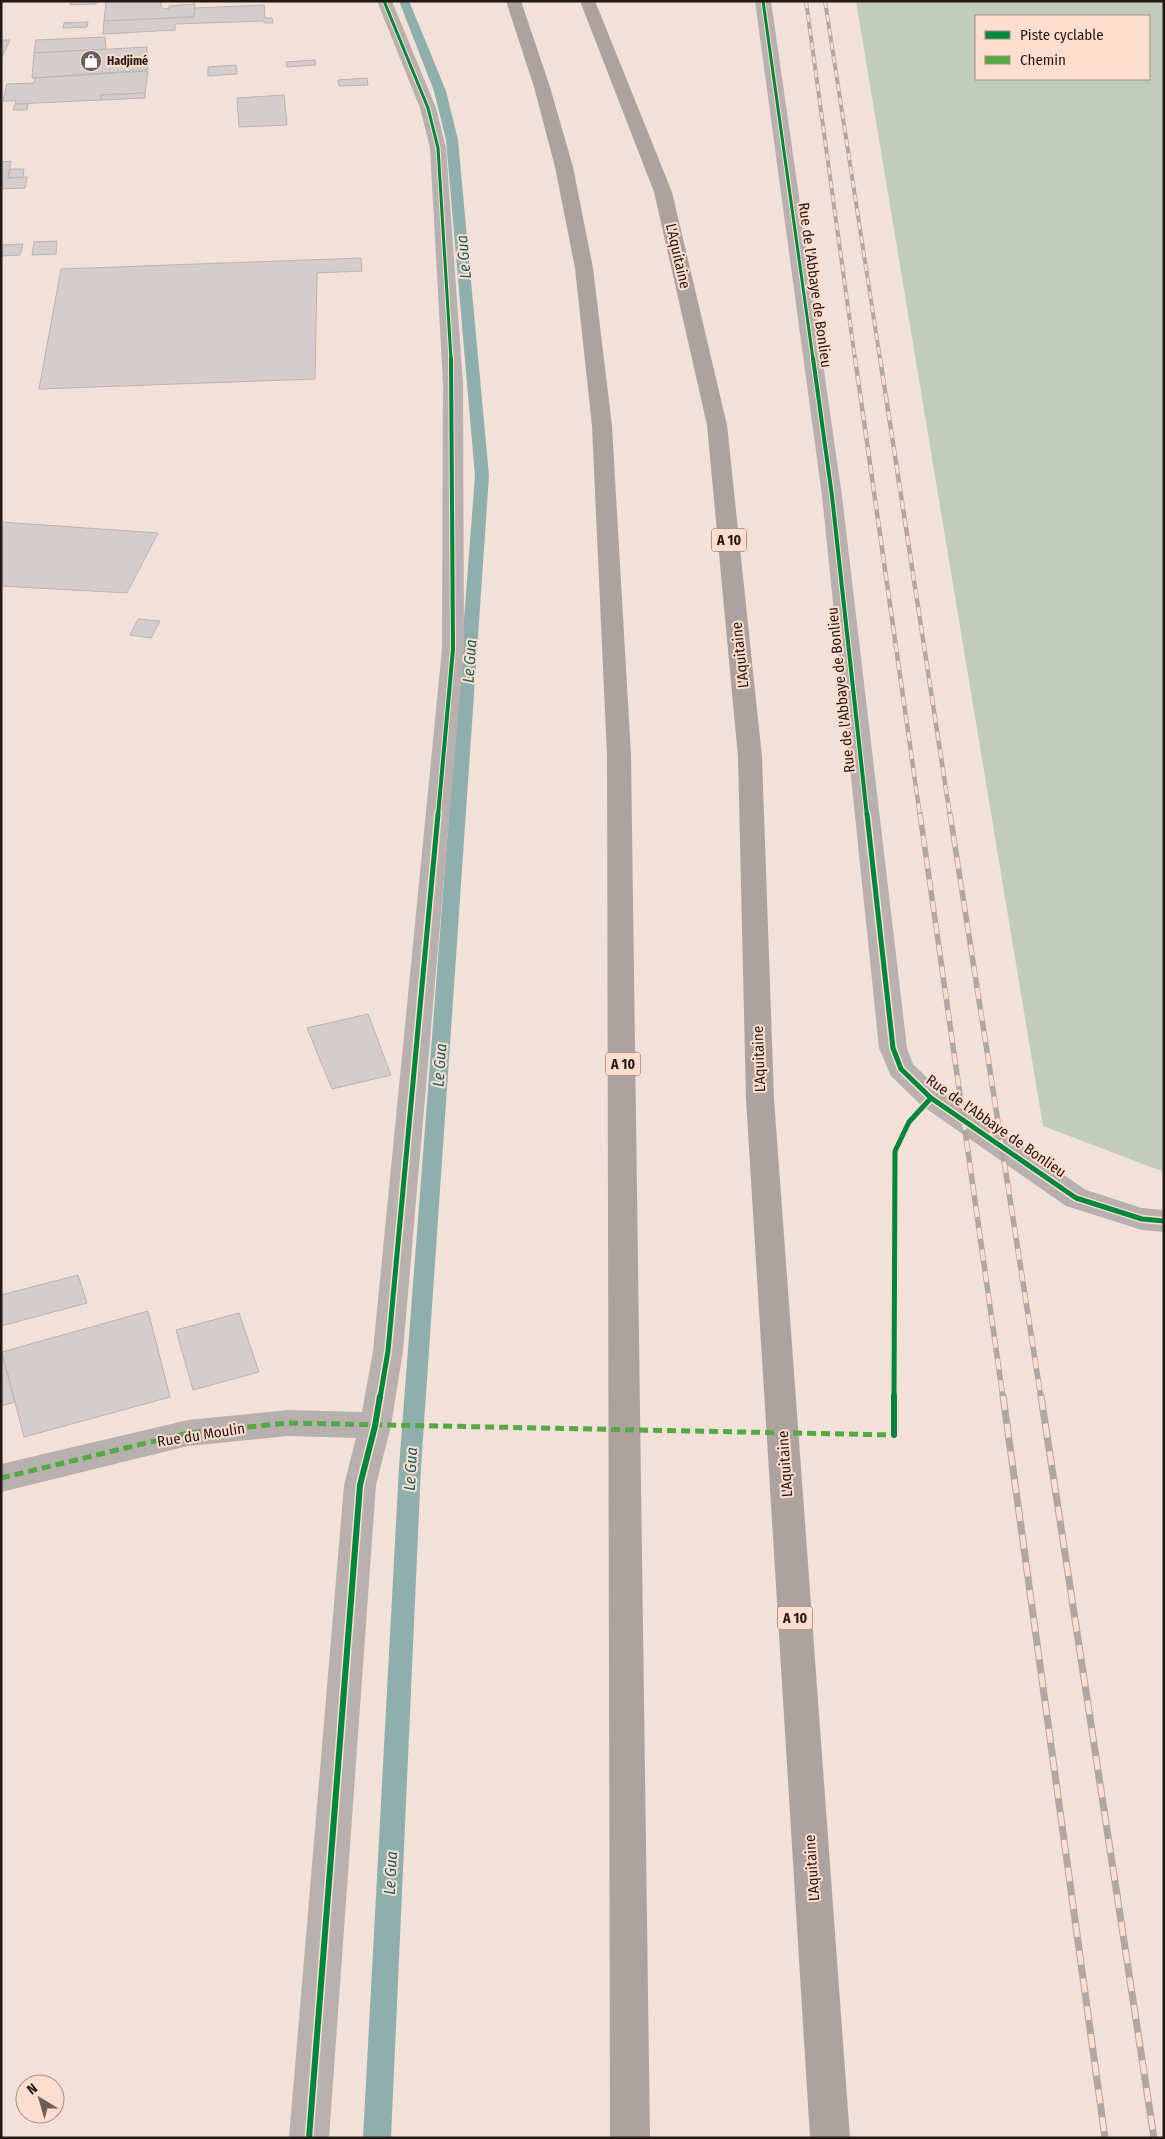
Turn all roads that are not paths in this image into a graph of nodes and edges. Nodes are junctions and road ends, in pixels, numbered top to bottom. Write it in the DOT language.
graph roads {
  1 [pos="384,1"];
  2 [pos="513,1"];
  3 [pos="587,1"];
  4 [pos="763,1"];
  5 [pos="1164,1221"];
  6 [pos="375,1426"];
  7 [pos="1,1478"];
  8 [pos="309,2138"];
  9 [pos="630,2138"];
  10 [pos="830,2138"];
  1 -- 6 [label="street"];
  2 -- 9 [label="highway, A 10"];
  3 -- 10 [label="highway, L'Aquitaine / A 10"];
  4 -- 5 [label="street, Rue de l'Abbaye de Bonlieu"];
  6 -- 7 [label="street, Rue du Moulin"];
  6 -- 8 [label="street"];
}
